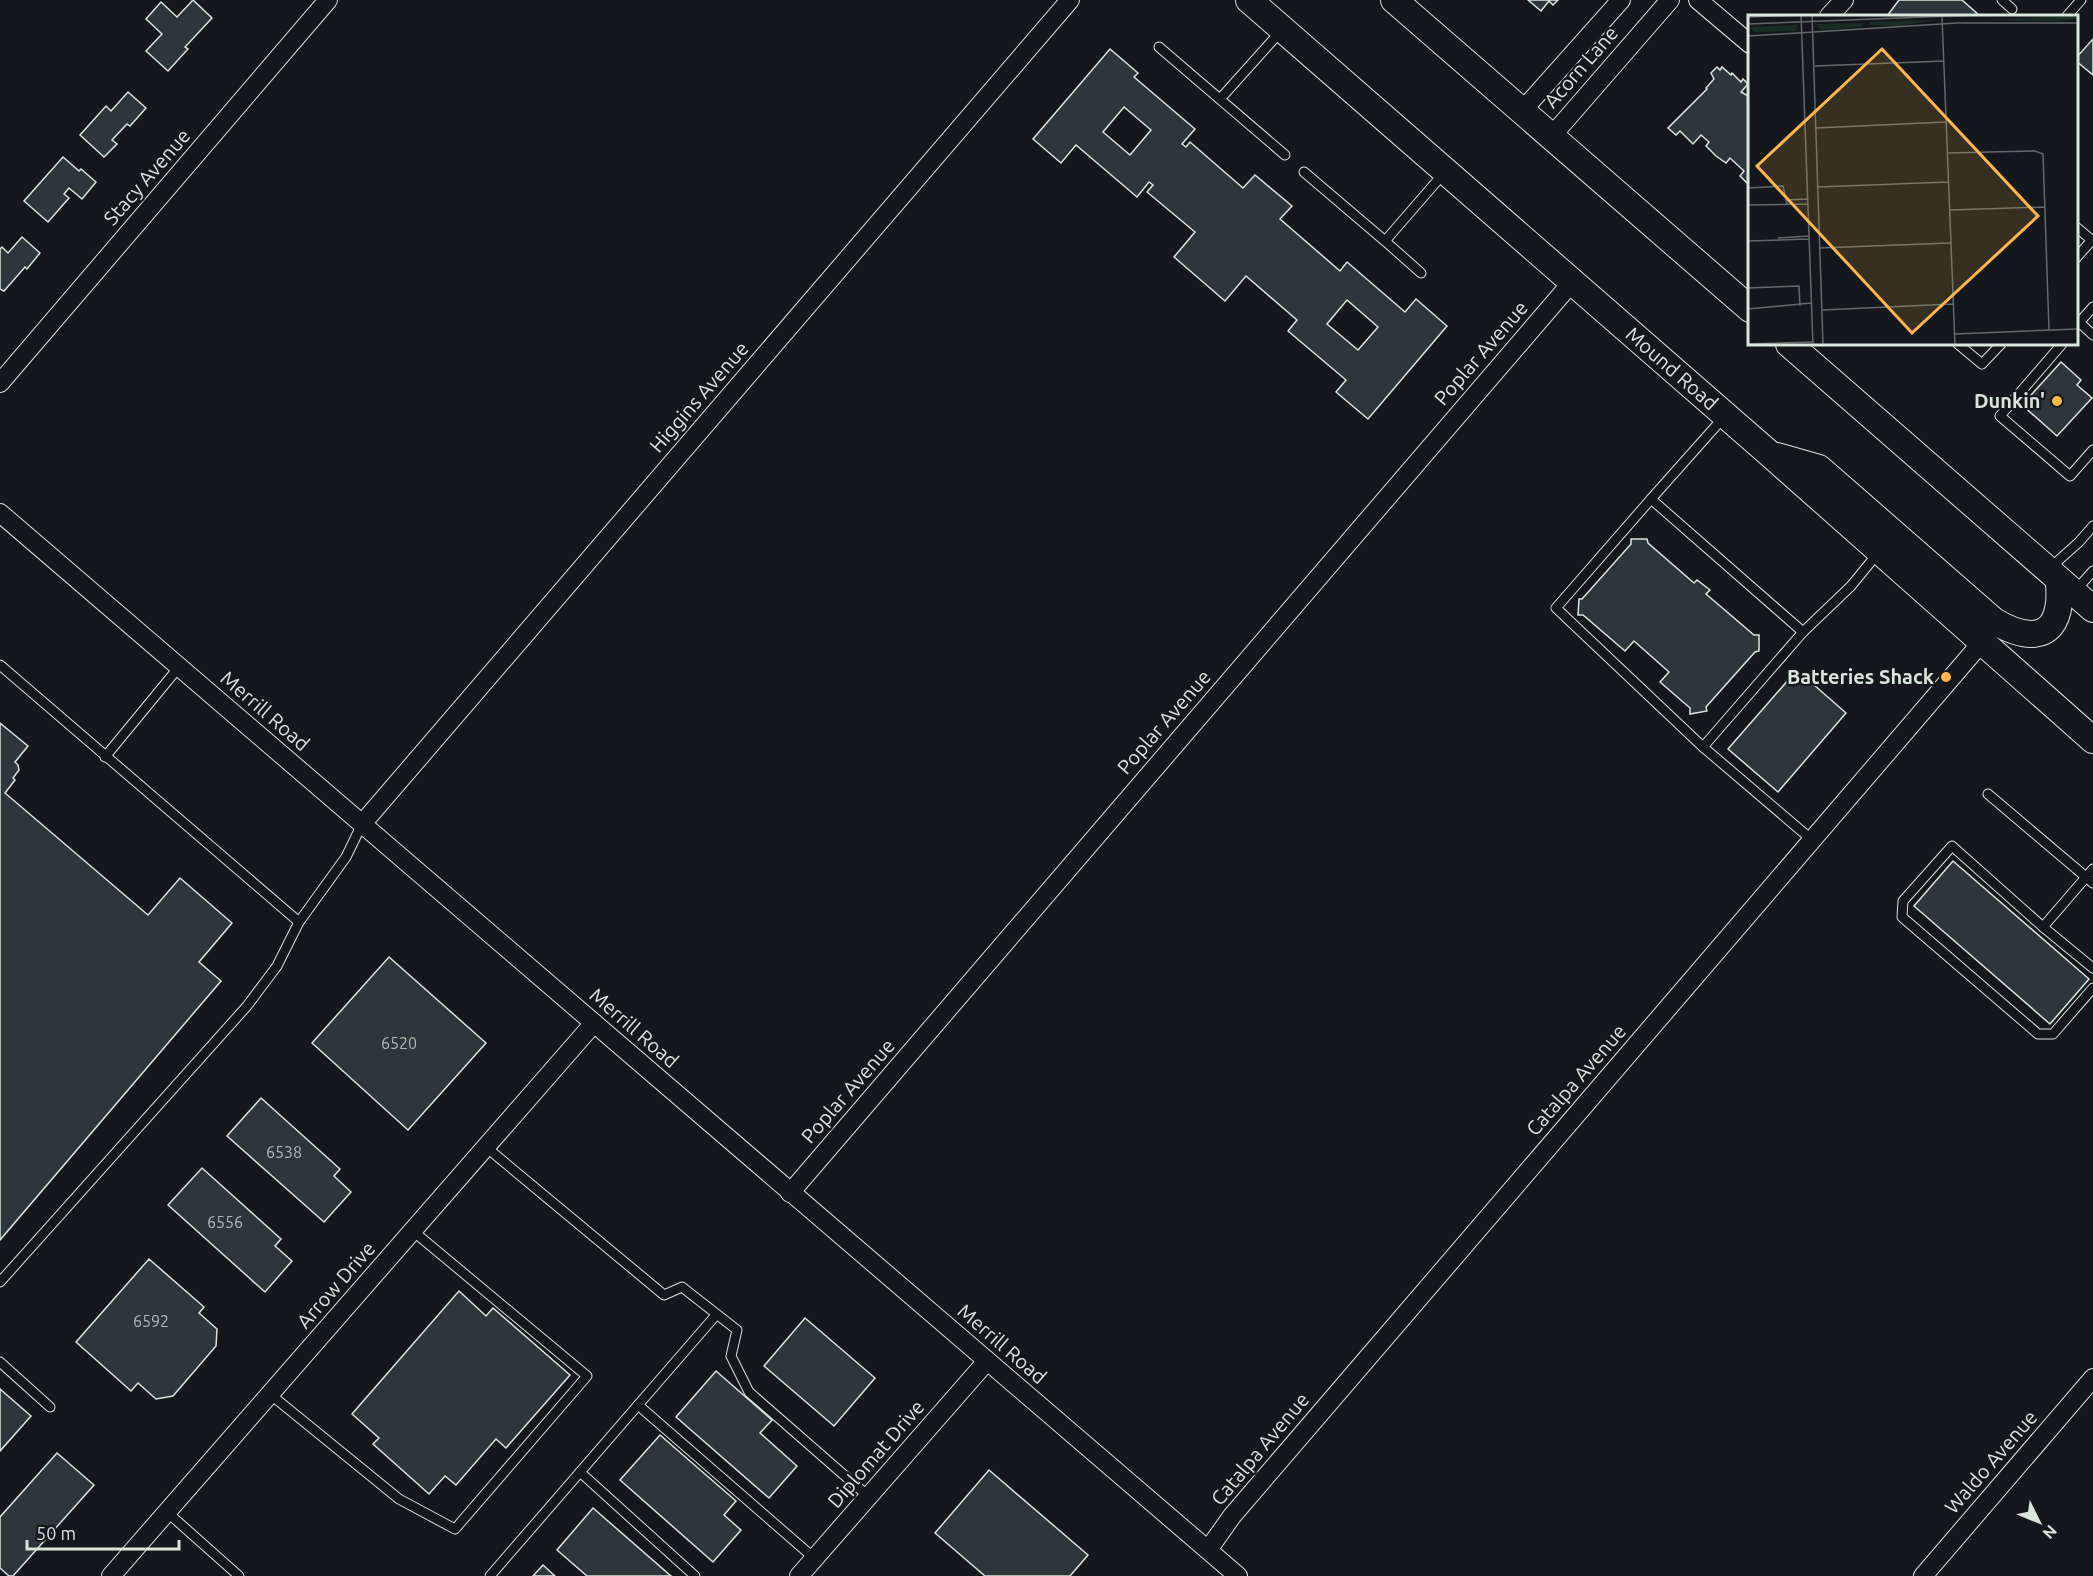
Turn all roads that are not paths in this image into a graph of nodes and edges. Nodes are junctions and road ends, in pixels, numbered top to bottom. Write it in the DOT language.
graph roads {
  1 [pos="328,0"];
  2 [pos="1070,0"];
  3 [pos="1249,0"];
  4 [pos="1394,0"];
  5 [pos="1621,0"];
  6 [pos="1670,0"];
  7 [pos="1698,0"];
  8 [pos="1844,0"];
  9 [pos="2002,0"];
  10 [pos="2081,0"];
  11 [pos="2012,9"];
  12 [pos="1830,15"];
  13 [pos="2068,15"];
  14 [pos="1283,30"];
  15 [pos="1748,43"];
  16 [pos="1159,47"];
  17 [pos="1220,99"];
  18 [pos="1521,112"];
  19 [pos="1550,138"];
  20 [pos="1285,155"];
  21 [pos="1446,171"];
  22 [pos="1304,172"];
  23 [pos="2078,229"];
  24 [pos="2093,240"];
  25 [pos="1384,241"];
  26 [pos="2078,256"];
  27 [pos="1421,273"];
  28 [pos="1573,281"];
  29 [pos="2093,307"];
  30 [pos="1748,308"];
  31 [pos="2078,325"];
  32 [pos="2093,334"];
  33 [pos="1959,345"];
  34 [pos="2000,345"];
  35 [pos="2061,345"];
  36 [pos="1799,349"];
  37 [pos="0,383"];
  38 [pos="1725,415"];
  39 [pos="2093,450"];
  40 [pos="1651,499"];
  41 [pos="0,513"];
  42 [pos="2093,526"];
  43 [pos="1887,542"];
  44 [pos="2093,571"];
  45 [pos="2060,581"];
  46 [pos="2093,609"];
  47 [pos="1803,632"];
  48 [pos="1982,642"];
  49 [pos="0,665"];
  50 [pos="180,668"];
  51 [pos="2093,740"];
  52 [pos="1703,747"];
  53 [pos="105,757"];
  54 [pos="1988,794"];
  55 [pos="362,824"];
  56 [pos="1812,840"];
  57 [pos="2093,869"];
  58 [pos="2089,880"];
  59 [pos="299,922"];
  60 [pos="2043,927"];
  61 [pos="2093,968"];
  62 [pos="2093,988"];
  63 [pos="594,1023"];
  64 [pos="486,1147"];
  65 [pos="790,1193"];
  66 [pos="413,1231"];
  67 [pos="0,1282"];
  68 [pos="716,1314"];
  69 [pos="987,1361"];
  70 [pos="0,1362"];
  71 [pos="2093,1378"];
  72 [pos="270,1394"];
  73 [pos="638,1405"];
  74 [pos="50,1407"];
  75 [pos="580,1472"];
  76 [pos="868,1496"];
  77 [pos="166,1512"];
  78 [pos="1208,1550"];
  79 [pos="814,1558"];
  80 [pos="111,1576"];
  81 [pos="238,1576"];
  82 [pos="490,1576"];
  83 [pos="695,1576"];
  84 [pos="799,1576"];
  85 [pos="1238,1576"];
  86 [pos="1923,1576"];
  1 -- 37 [label="street, Stacy Avenue"];
  2 -- 55 [label="street, Higgins Avenue"];
  3 -- 14 [label="main road, Mound Road"];
  4 -- 18 [label="main road"];
  5 -- 18 [label="street, Acorn Lane"];
  6 -- 19 [label="street, Acorn Lane"];
  7 -- 15 [label="street"];
  8 -- 12 [label="street"];
  9 -- 11 [label="lane"];
  10 -- 13 [label="lane"];
  14 -- 17 [label="lane"];
  14 -- 21 [label="main road, Mound Road"];
  16 -- 17 [label="lane"];
  17 -- 20 [label="lane"];
  18 -- 19 [label="main road"];
  19 -- 30 [label="main road"];
  21 -- 25 [label="lane"];
  21 -- 28 [label="main road, Mound Road"];
  22 -- 25 [label="lane"];
  23 -- 24 [label="lane"];
  24 -- 26 [label="lane"];
  25 -- 27 [label="lane"];
  28 -- 38 [label="main road, Mound Road"];
  28 -- 65 [label="street, Poplar Avenue"];
  29 -- 31 [label="lane"];
  31 -- 32 [label="lane"];
  33 -- 34 [label="lane"];
  35 -- 39 [label="lane"];
  36 -- 45 [label="main road"];
  38 -- 40 [label="lane"];
  38 -- 43 [label="main road, Mound Road"];
  40 -- 47 [label="lane"];
  40 -- 52 [label="lane"];
  41 -- 50 [label="street, Merrill Road"];
  42 -- 45 [label="lane"];
  43 -- 45 [label="main road"];
  43 -- 47 [label="lane"];
  43 -- 48 [label="main road"];
  44 -- 45 [label="lane"];
  45 -- 46 [label="main road"];
  47 -- 52 [label="lane"];
  48 -- 51 [label="main road"];
  48 -- 56 [label="street, Catalpa Avenue"];
  49 -- 53 [label="lane"];
  50 -- 53 [label="lane"];
  50 -- 55 [label="street, Merrill Road"];
  52 -- 56 [label="lane"];
  53 -- 59 [label="lane"];
  54 -- 58 [label="lane"];
  55 -- 59 [label="lane"];
  55 -- 63 [label="street, Merrill Road"];
  56 -- 78 [label="street, Catalpa Avenue"];
  57 -- 58 [label="lane"];
  58 -- 60 [label="lane"];
  59 -- 67 [label="lane"];
  60 -- 61 [label="lane"];
  60 -- 62 [label="lane"];
  63 -- 64 [label="street, Arrow Drive"];
  63 -- 65 [label="street, Merrill Road"];
  64 -- 66 [label="street, Arrow Drive"];
  64 -- 68 [label="lane"];
  65 -- 69 [label="street, Merrill Road"];
  66 -- 72 [label="street, Arrow Drive"];
  66 -- 72 [label="lane"];
  68 -- 73 [label="lane"];
  68 -- 76 [label="lane"];
  69 -- 76 [label="street, Diplomat Drive"];
  69 -- 78 [label="street, Merrill Road"];
  70 -- 74 [label="lane"];
  71 -- 86 [label="street, Waldo Avenue"];
  72 -- 77 [label="street, Arrow Drive"];
  73 -- 75 [label="lane"];
  73 -- 79 [label="lane"];
  75 -- 82 [label="lane"];
  75 -- 83 [label="lane"];
  76 -- 79 [label="street, Diplomat Drive"];
  77 -- 80 [label="street, Arrow Drive"];
  77 -- 81 [label="lane"];
  78 -- 85 [label="street, Merrill Road"];
  79 -- 84 [label="street, Diplomat Drive"];
}
